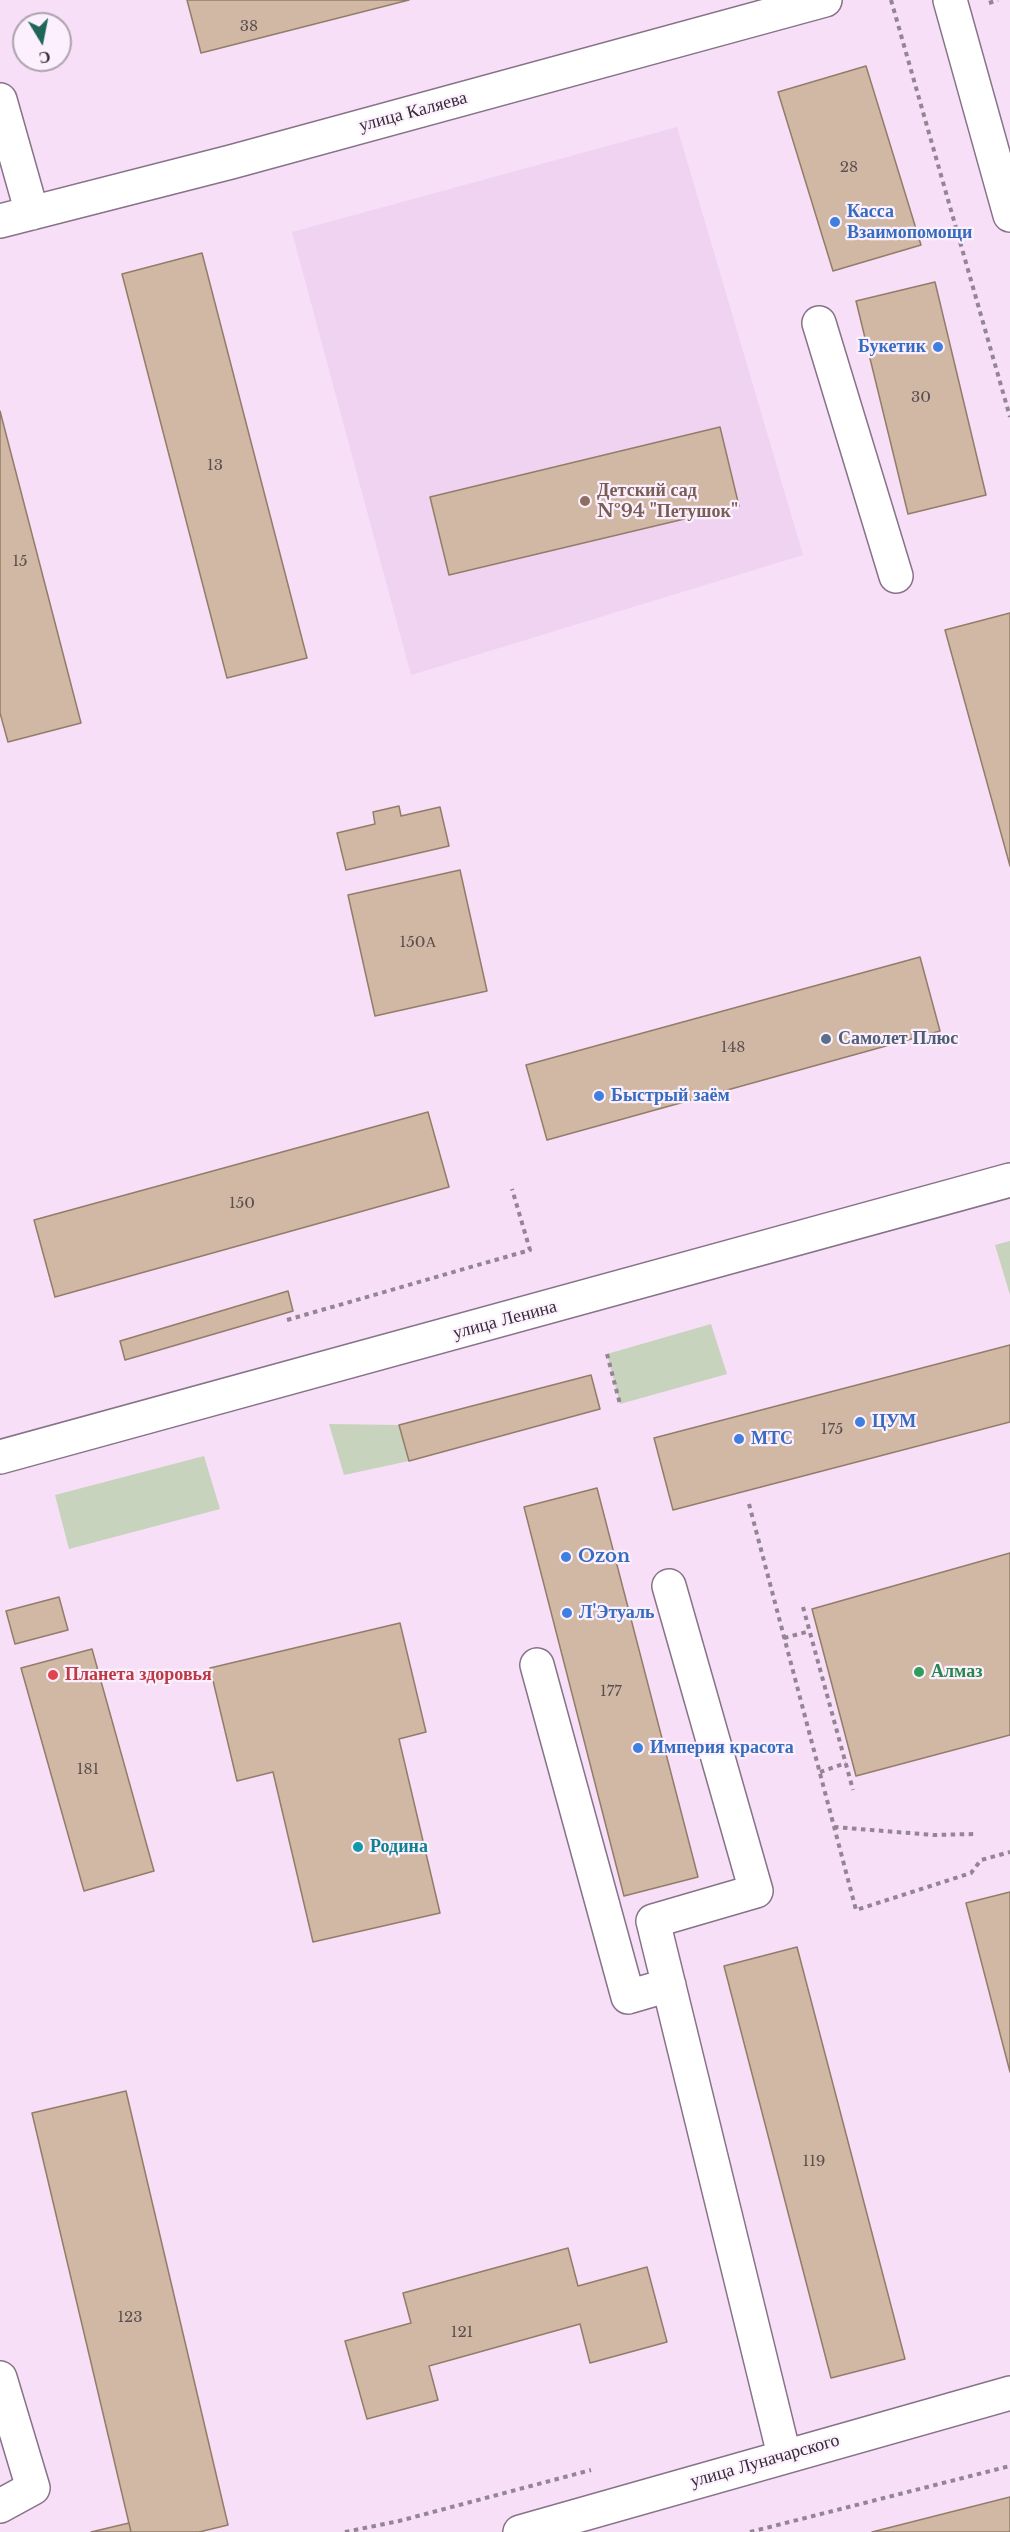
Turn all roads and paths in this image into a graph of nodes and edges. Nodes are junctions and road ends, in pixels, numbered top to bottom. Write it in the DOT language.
graph roads {
  1 [pos="825,0"];
  2 [pos="891,0"];
  3 [pos="950,0"];
  4 [pos="0,100"];
  5 [pos="32,213"];
  6 [pos="1010,215"];
  7 [pos="0,221"];
  8 [pos="819,323"];
  9 [pos="1010,417"];
  10 [pos="896,576"];
  11 [pos="1010,1180"];
  12 [pos="512,1189"];
  13 [pos="287,1320"];
  14 [pos="607,1354"];
  15 [pos="620,1404"];
  16 [pos="0,1457"];
  17 [pos="749,1504"];
  18 [pos="669,1586"];
  19 [pos="803,1607"];
  20 [pos="810,1631"];
  21 [pos="784,1638"];
  22 [pos="537,1665"];
  23 [pos="846,1763"];
  24 [pos="820,1772"];
  25 [pos="854,1790"];
  26 [pos="834,1827"];
  27 [pos="975,1834"];
  28 [pos="1010,1852"];
  29 [pos="669,1985"];
  30 [pos="0,2378"];
  31 [pos="1010,2393"];
  32 [pos="784,2455"];
  33 [pos="1010,2466"];
  34 [pos="0,2506"];
  35 [pos="520,2532"];
  36 [pos="750,2532"];
  1 -- 5 [label="street, улица Каляева"];
  2 -- 9 [label="path"];
  3 -- 6 [label="street"];
  4 -- 5 [label="street"];
  5 -- 7 [label="street, улица Каляева"];
  8 -- 10 [label="street"];
  11 -- 16 [label="street, улица Ленина"];
  12 -- 13 [label="path"];
  14 -- 15 [label="path"];
  17 -- 21 [label="path"];
  18 -- 29 [label="street"];
  19 -- 20 [label="path"];
  20 -- 21 [label="path"];
  20 -- 23 [label="path"];
  21 -- 24 [label="path"];
  22 -- 29 [label="street"];
  23 -- 24 [label="path"];
  23 -- 25 [label="path"];
  24 -- 26 [label="path"];
  26 -- 27 [label="path"];
  26 -- 28 [label="path"];
  29 -- 32 [label="street"];
  30 -- 34 [label="street"];
  31 -- 32 [label="street, улица Луначарского"];
  32 -- 35 [label="street, улица Луначарского"];
  33 -- 36 [label="path"];
}
